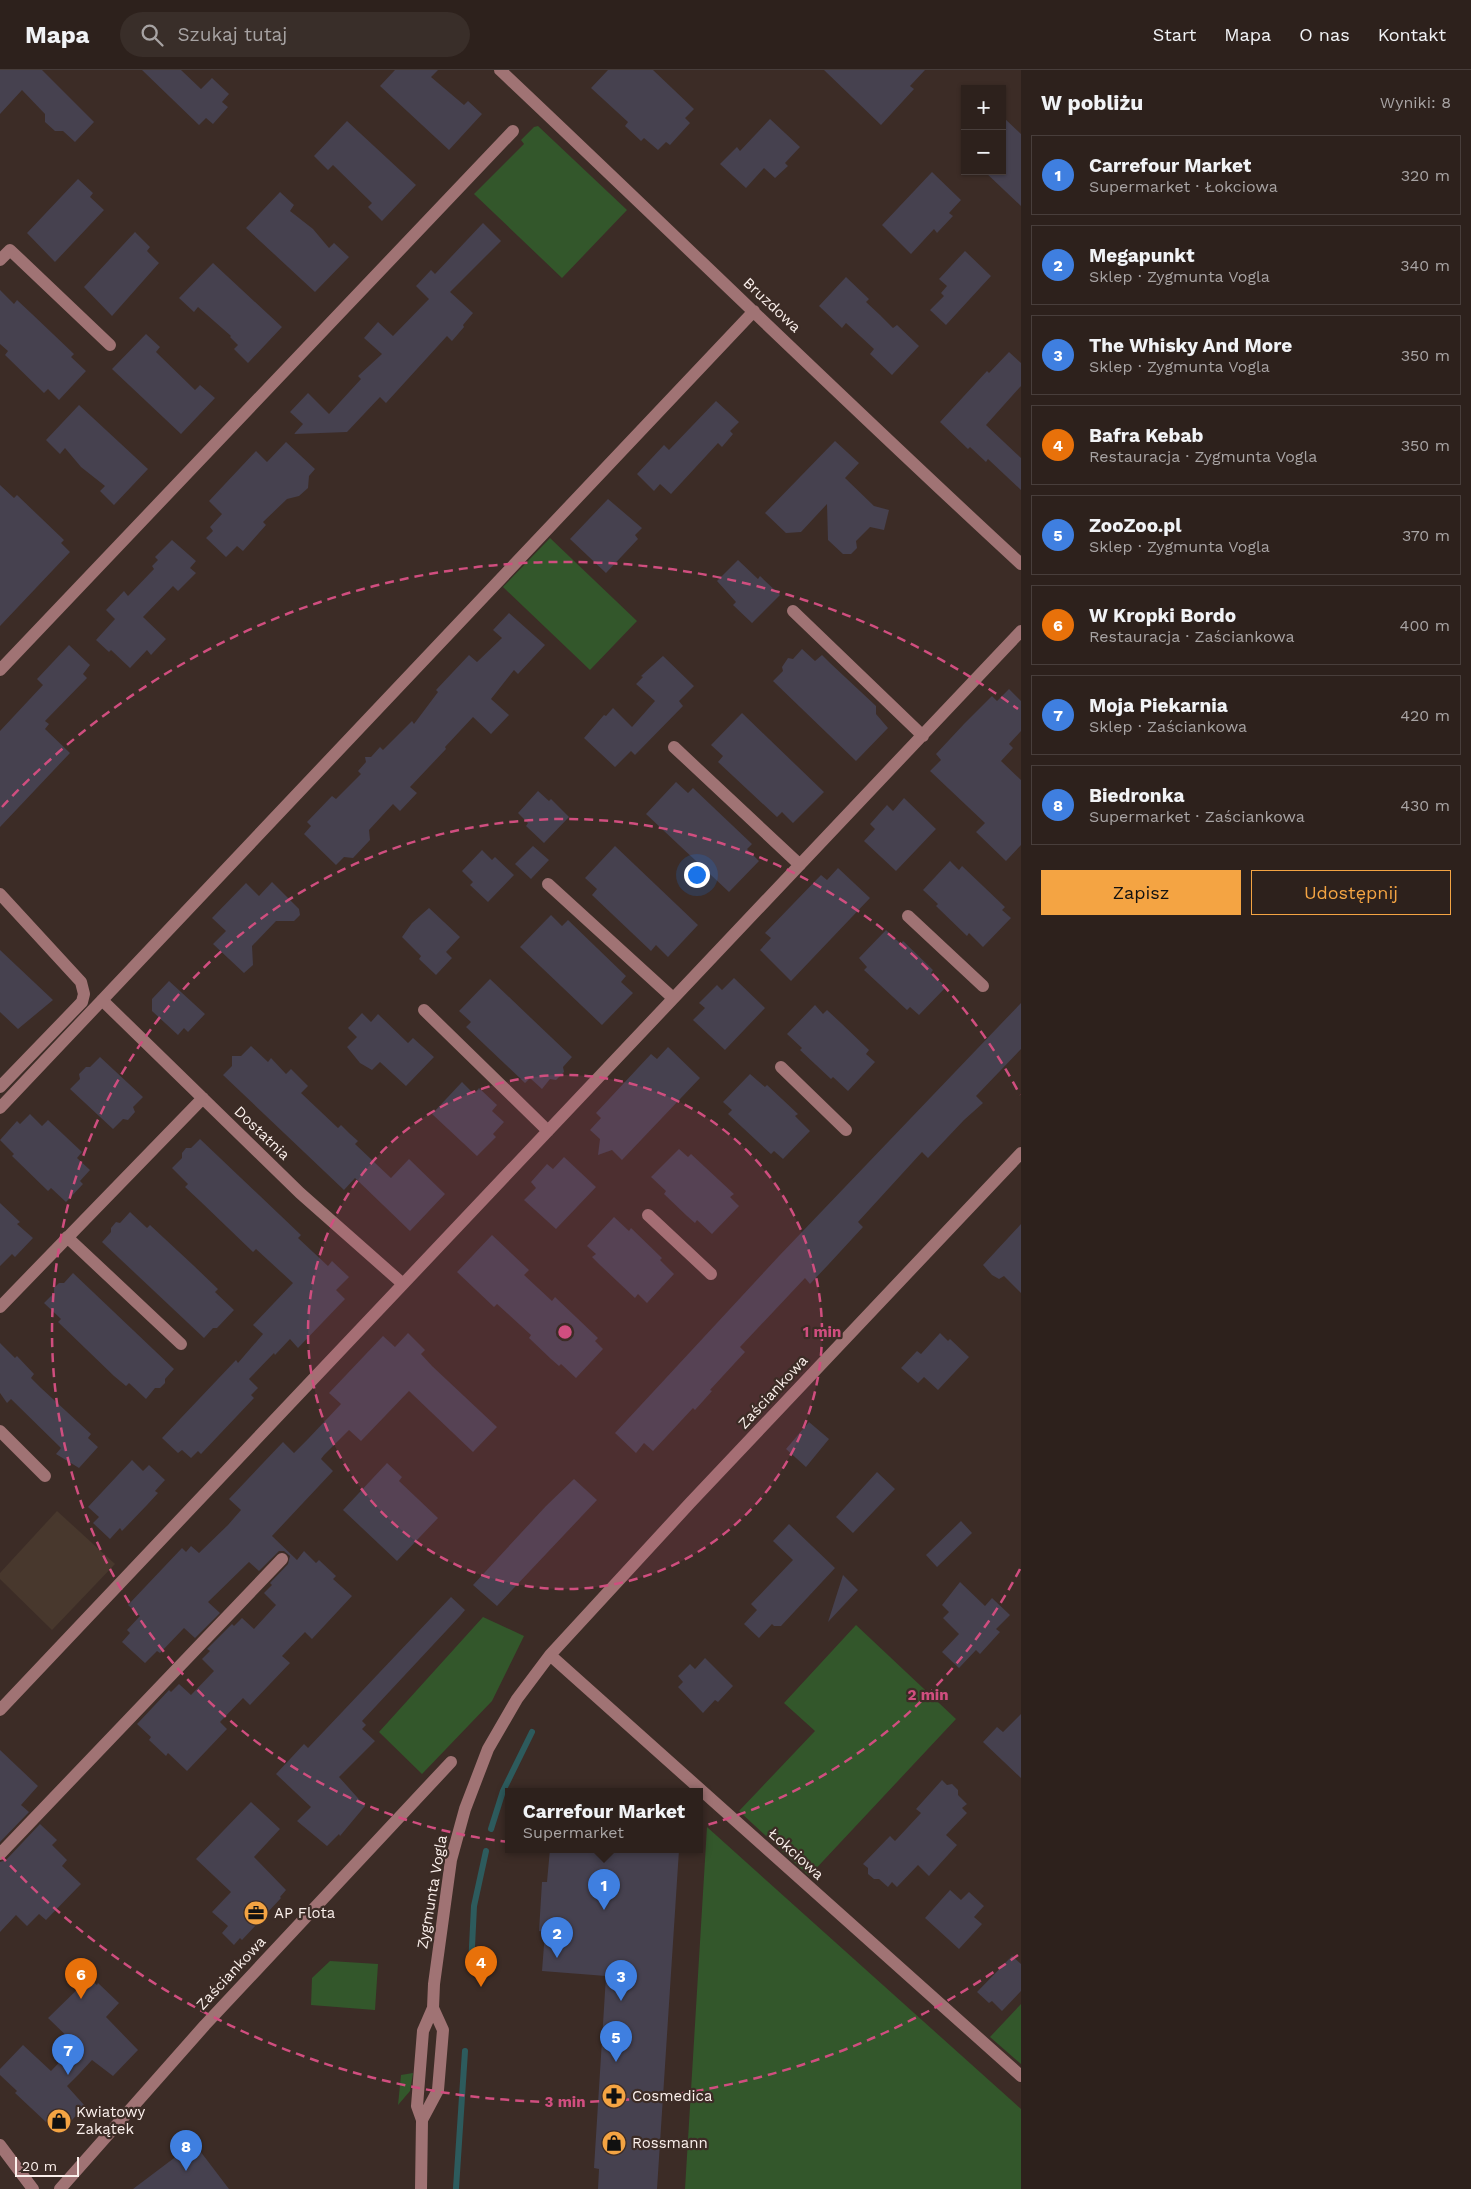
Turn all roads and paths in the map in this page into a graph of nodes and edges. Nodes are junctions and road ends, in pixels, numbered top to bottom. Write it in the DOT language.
graph roads {
  1 [pos="500,70"];
  2 [pos="513,131"];
  3 [pos="0,260"];
  4 [pos="754,311"];
  5 [pos="110,345"];
  6 [pos="1021,564"];
  7 [pos="793,611"];
  8 [pos="1021,631"];
  9 [pos="0,670"];
  10 [pos="923,736"];
  11 [pos="674,747"];
  12 [pos="800,865"];
  13 [pos="548,884"];
  14 [pos="0,894"];
  15 [pos="908,916"];
  16 [pos="983,986"];
  17 [pos="673,998"];
  18 [pos="102,1000"];
  19 [pos="424,1010"];
  20 [pos="781,1068"];
  21 [pos="0,1087"];
  22 [pos="203,1098"];
  23 [pos="0,1108"];
  24 [pos="846,1130"];
  25 [pos="548,1131"];
  26 [pos="1021,1153"];
  27 [pos="648,1215"];
  28 [pos="67,1238"];
  29 [pos="711,1274"];
  30 [pos="403,1284"];
  31 [pos="0,1307"];
  32 [pos="181,1344"];
  33 [pos="0,1431"];
  34 [pos="45,1476"];
  35 [pos="282,1559"];
  36 [pos="550,1655"];
  37 [pos="0,1710"];
  38 [pos="451,1762"];
  39 [pos="699,1788"];
  40 [pos="703,1792"];
  41 [pos="0,1854"];
  42 [pos="433,2008"];
  43 [pos="1021,2076"];
  44 [pos="422,2120"];
  45 [pos="0,2145"];
  46 [pos="34,2189"];
  47 [pos="60,2189"];
  48 [pos="421,2189"];
  1 -- 4 [label="street, Bruzdowa"];
  2 -- 9 [label="street"];
  3 -- 5 [label="street"];
  4 -- 6 [label="street, Bruzdowa"];
  4 -- 18 [label="street"];
  7 -- 10 [label="street"];
  8 -- 10 [label="street"];
  10 -- 12 [label="street"];
  11 -- 12 [label="street"];
  12 -- 17 [label="street"];
  13 -- 17 [label="street"];
  14 -- 21 [label="street"];
  15 -- 16 [label="street"];
  17 -- 25 [label="street"];
  18 -- 22 [label="street, Dostatnia"];
  18 -- 23 [label="street"];
  19 -- 25 [label="street"];
  20 -- 24 [label="street"];
  22 -- 28 [label="street"];
  22 -- 30 [label="street, Dostatnia"];
  25 -- 30 [label="street"];
  26 -- 36 [label="street, Zaściankowa"];
  27 -- 29 [label="street"];
  28 -- 31 [label="street"];
  28 -- 32 [label="street"];
  30 -- 37 [label="street"];
  33 -- 34 [label="street"];
  35 -- 41 [label="street"];
  36 -- 39 [label="street, Łokciowa"];
  36 -- 42 [label="street, Zygmunta Vogla"];
  38 -- 47 [label="street, Zaściankowa"];
  40 -- 43 [label="street, Łokciowa"];
  42 -- 44 [label="street, Zygmunta Vogla"];
  42 -- 44 [label="street, Zygmunta Vogla"];
  44 -- 48 [label="street, Zygmunta Vogla"];
  45 -- 46 [label="street"];
}
